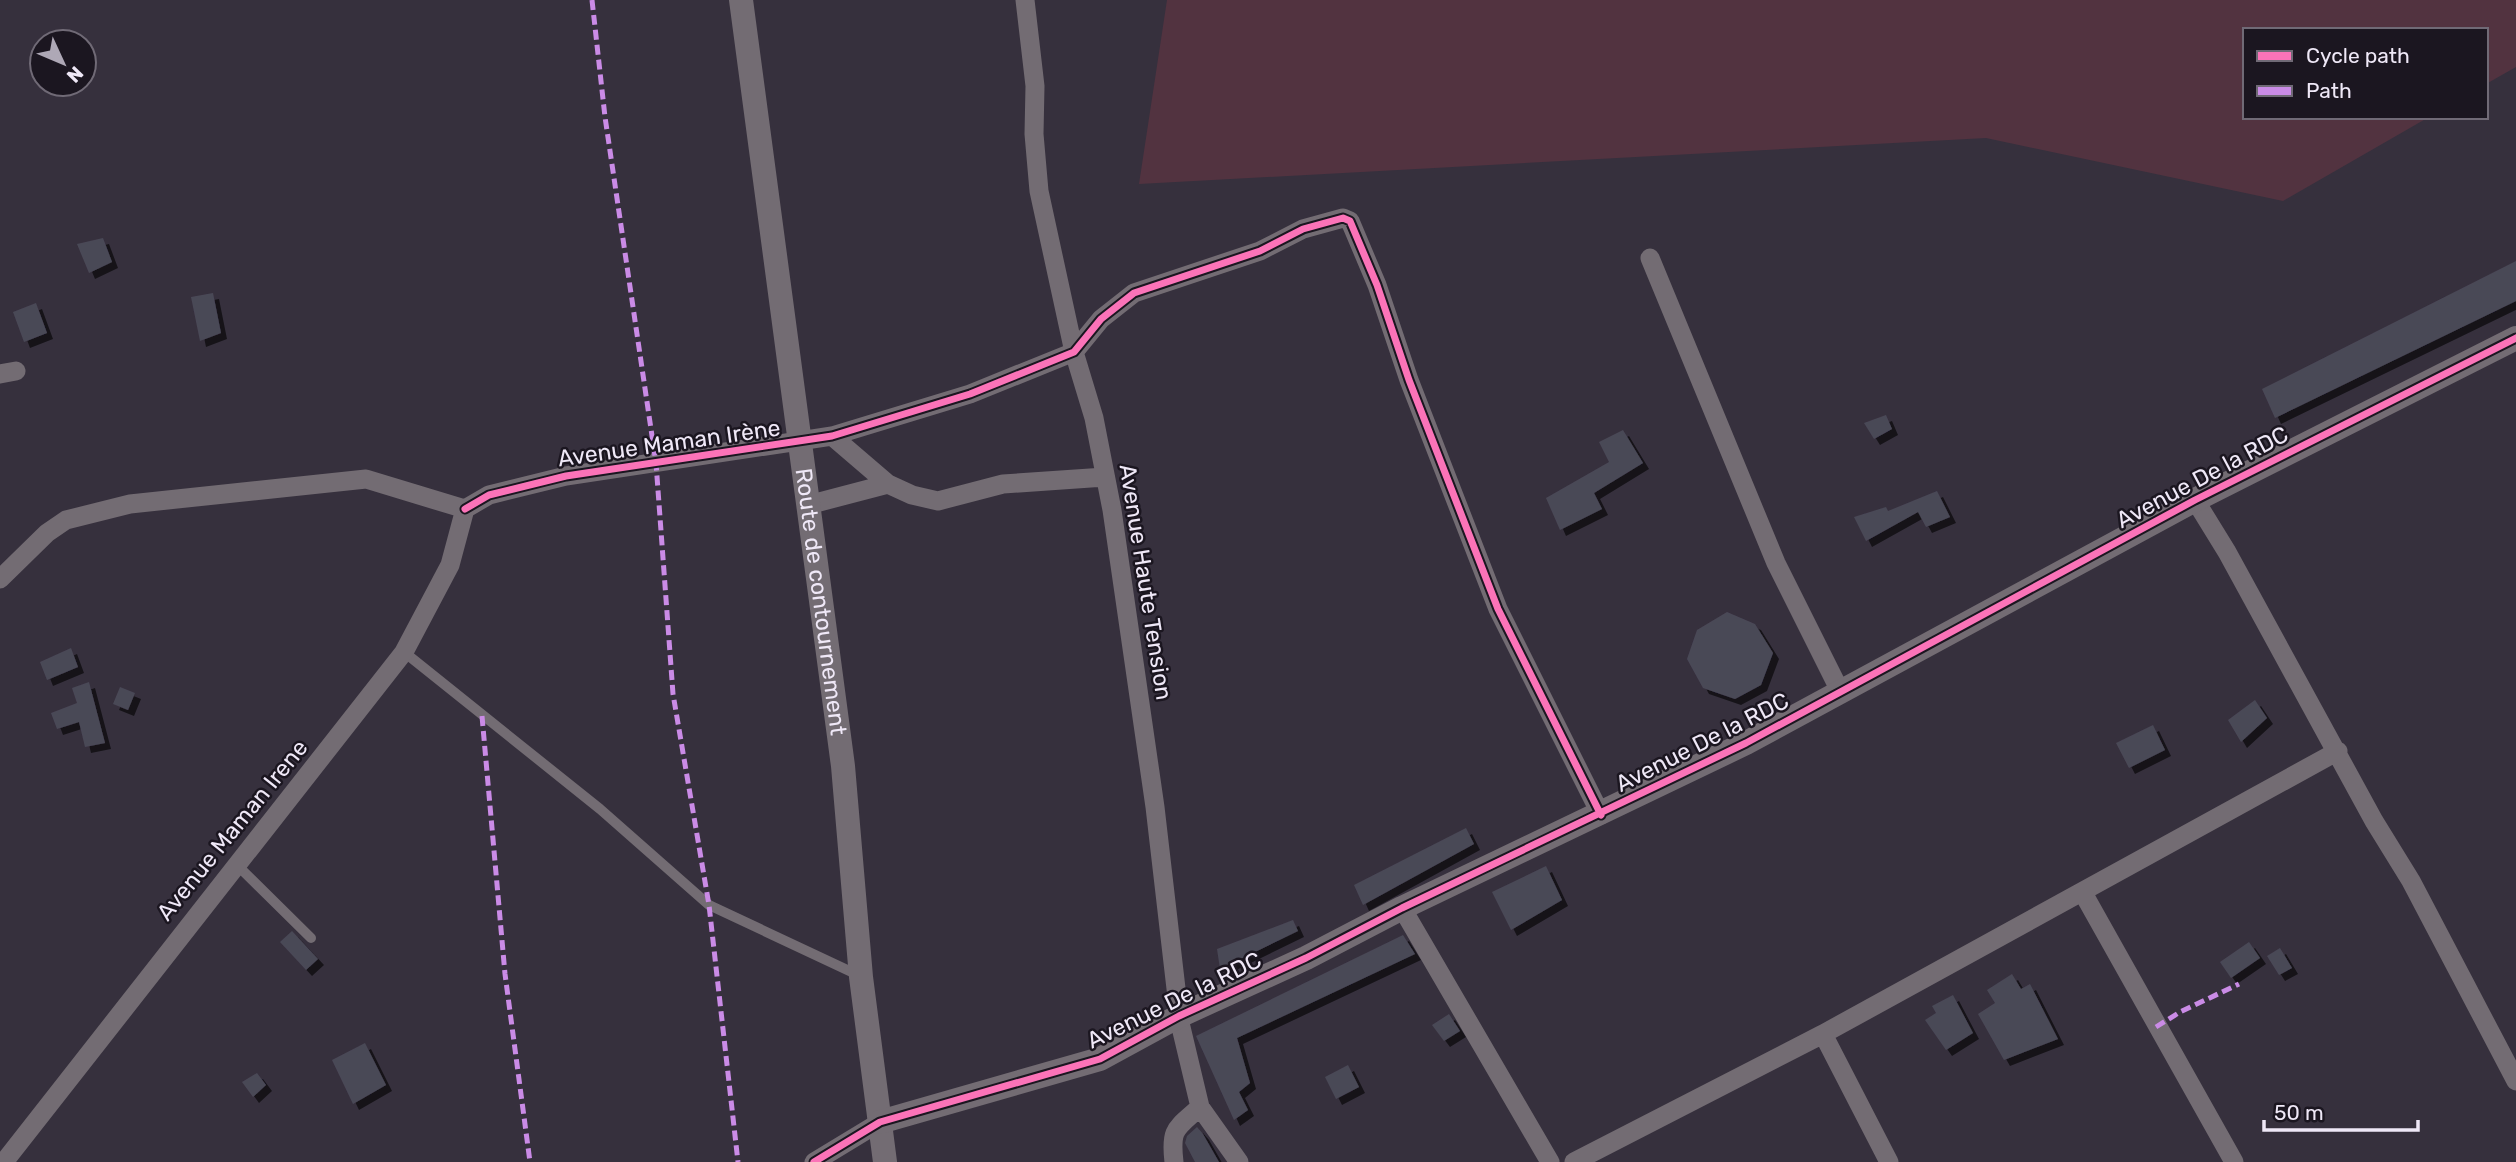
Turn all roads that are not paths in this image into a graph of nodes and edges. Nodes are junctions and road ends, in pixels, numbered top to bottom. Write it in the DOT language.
graph roads {
  1 [pos="741,0"];
  2 [pos="1025,0"];
  3 [pos="1650,258"];
  4 [pos="2516,338"];
  5 [pos="1074,352"];
  6 [pos="832,436"];
  7 [pos="801,443"];
  8 [pos="1105,477"];
  9 [pos="888,484"];
  10 [pos="2195,500"];
  11 [pos="808,505"];
  12 [pos="465,509"];
  13 [pos="0,579"];
  14 [pos="404,652"];
  15 [pos="1840,691"];
  16 [pos="2338,751"];
  17 [pos="1601,815"];
  18 [pos="237,865"];
  19 [pos="2083,892"];
  20 [pos="1402,908"];
  21 [pos="311,938"];
  22 [pos="861,976"];
  23 [pos="1179,1016"];
  24 [pos="1823,1034"];
  25 [pos="2514,1076"];
  26 [pos="1200,1107"];
  27 [pos="880,1122"];
  28 [pos="4,1162"];
  29 [pos="814,1162"];
  30 [pos="885,1162"];
  31 [pos="1174,1162"];
  32 [pos="1239,1162"];
  33 [pos="1550,1162"];
  34 [pos="1574,1162"];
  35 [pos="1889,1162"];
  36 [pos="2234,1162"];
  1 -- 7 [label="street, Route de contournement"];
  2 -- 5 [label="street, Avenue Haute Tension"];
  3 -- 15 [label="street"];
  4 -- 10 [label="street, Avenue De la RDC"];
  5 -- 6 [label="street, Avenue Maman Irène"];
  5 -- 8 [label="street, Avenue Haute Tension"];
  5 -- 17 [label="street"];
  6 -- 7 [label="street, Avenue Maman Irène"];
  6 -- 9 [label="street"];
  7 -- 11 [label="street, Route de contournement"];
  7 -- 12 [label="street, Avenue Maman Irène"];
  8 -- 9 [label="street"];
  8 -- 23 [label="street, Avenue Haute Tension"];
  9 -- 11 [label="street"];
  10 -- 15 [label="street, Avenue De la RDC"];
  10 -- 16 [label="street"];
  11 -- 22 [label="street, Route de contournement"];
  12 -- 13 [label="street"];
  12 -- 14 [label="street, Avenue Maman Irene"];
  14 -- 18 [label="street, Avenue Maman Irene"];
  14 -- 22 [label="lane"];
  15 -- 17 [label="street, Avenue De la RDC"];
  16 -- 19 [label="street"];
  16 -- 25 [label="street"];
  17 -- 20 [label="street, Avenue De la RDC"];
  18 -- 21 [label="lane"];
  18 -- 28 [label="street, Avenue Maman Irene"];
  19 -- 24 [label="street"];
  19 -- 36 [label="street"];
  20 -- 23 [label="street, Avenue De la RDC"];
  20 -- 33 [label="street"];
  22 -- 27 [label="street, Route de contournement"];
  23 -- 26 [label="street, Avenue Haute Tension"];
  23 -- 27 [label="street, Avenue De la RDC"];
  24 -- 34 [label="street"];
  24 -- 35 [label="street"];
  26 -- 31 [label="street"];
  26 -- 32 [label="street"];
  27 -- 29 [label="street"];
  27 -- 30 [label="street, Route de contournement"];
}
